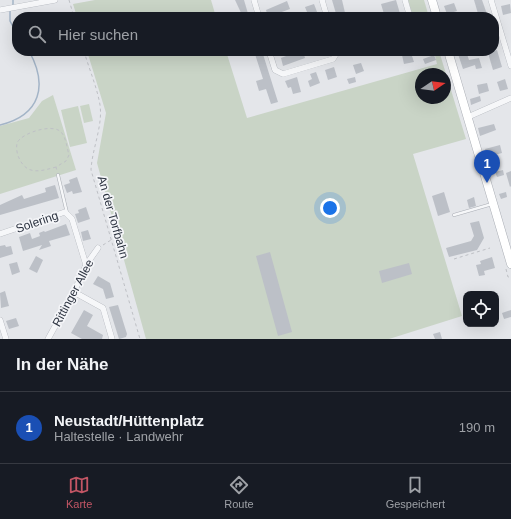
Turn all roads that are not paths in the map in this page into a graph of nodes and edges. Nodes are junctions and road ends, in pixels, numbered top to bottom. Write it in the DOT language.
graph roads {
  1 [pos="55,0"];
  2 [pos="254,0"];
  3 [pos="322,0"];
  4 [pos="405,0"];
  5 [pos="432,0"];
  6 [pos="491,0"];
  7 [pos="0,10"];
  8 [pos="258,12"];
  9 [pos="326,12"];
  10 [pos="409,12"];
  11 [pos="436,12"];
  12 [pos="495,12"];
  13 [pos="499,26"];
  14 [pos="271,56"];
  15 [pos="335,56"];
  16 [pos="450,56"];
  17 [pos="511,66"];
  18 [pos="511,98"];
  19 [pos="468,117"];
  20 [pos="58,175"];
  21 [pos="493,203"];
  22 [pos="67,213"];
  23 [pos="454,215"];
  24 [pos="0,234"];
  25 [pos="98,248"];
  26 [pos="511,264"];
  27 [pos="86,265"];
  28 [pos="74,292"];
  29 [pos="0,320"];
  30 [pos="6,339"];
  31 [pos="48,339"];
  32 [pos="112,339"];
  1 -- 7 [label="street"];
  2 -- 8 [label="street"];
  3 -- 9 [label="street"];
  4 -- 10 [label="street"];
  5 -- 11 [label="street"];
  6 -- 12 [label="street"];
  13 -- 17 [label="street"];
  14 -- 15 [label="street"];
  16 -- 19 [label="street"];
  18 -- 19 [label="street"];
  19 -- 21 [label="street"];
  20 -- 22 [label="lane"];
  21 -- 23 [label="lane"];
  21 -- 26 [label="street"];
  22 -- 24 [label="street, Solering"];
  22 -- 27 [label="street, Solering"];
  25 -- 27 [label="street, Rittinger Allee"];
  27 -- 28 [label="street, Rittinger Allee"];
  28 -- 31 [label="street, Rittinger Allee"];
  28 -- 32 [label="street"];
  29 -- 30 [label="street"];
}
